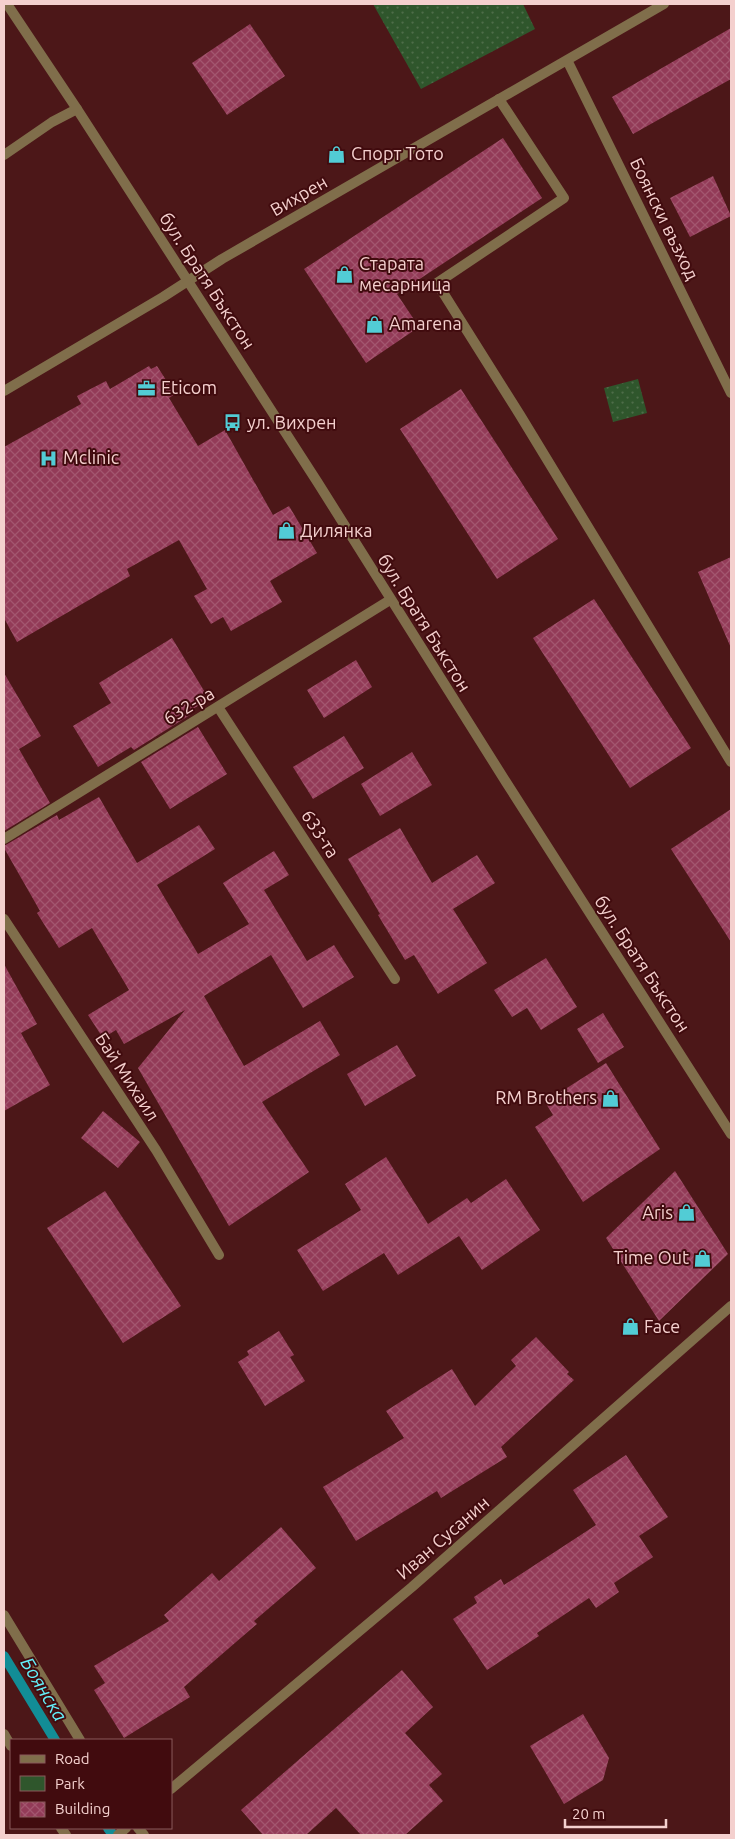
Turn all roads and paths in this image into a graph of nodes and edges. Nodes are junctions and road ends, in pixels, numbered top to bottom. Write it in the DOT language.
graph roads {
  1 [pos="7,4"];
  2 [pos="659,5"];
  3 [pos="567,60"];
  4 [pos="499,100"];
  5 [pos="76,108"];
  6 [pos="4,155"];
  7 [pos="188,281"];
  8 [pos="4,391"];
  9 [pos="731,393"];
  10 [pos="390,600"];
  11 [pos="218,707"];
  12 [pos="731,762"];
  13 [pos="4,839"];
  14 [pos="4,919"];
  15 [pos="396,979"];
  16 [pos="731,1134"];
  17 [pos="219,1255"];
  18 [pos="731,1306"];
  19 [pos="4,1615"];
  20 [pos="79,1739"];
  21 [pos="172,1788"];
  1 -- 5 [label="street, бул. Братя Бъкстон"];
  2 -- 3 [label="street, Вихрен"];
  3 -- 4 [label="street, Вихрен"];
  3 -- 9 [label="street, Боянски възход"];
  4 -- 7 [label="street, Вихрен"];
  4 -- 12 [label="street"];
  5 -- 6 [label="street"];
  5 -- 7 [label="street, бул. Братя Бъкстон"];
  7 -- 8 [label="street, Вихрен"];
  7 -- 10 [label="street, бул. Братя Бъкстон"];
  10 -- 11 [label="street, 632-ра"];
  10 -- 16 [label="street, бул. Братя Бъкстон"];
  11 -- 13 [label="street, 632-ра"];
  11 -- 15 [label="street, 633-та"];
  14 -- 17 [label="street, Бай Михаил"];
  18 -- 21 [label="street, Иван Сусанин"];
  19 -- 20 [label="street"];
}
